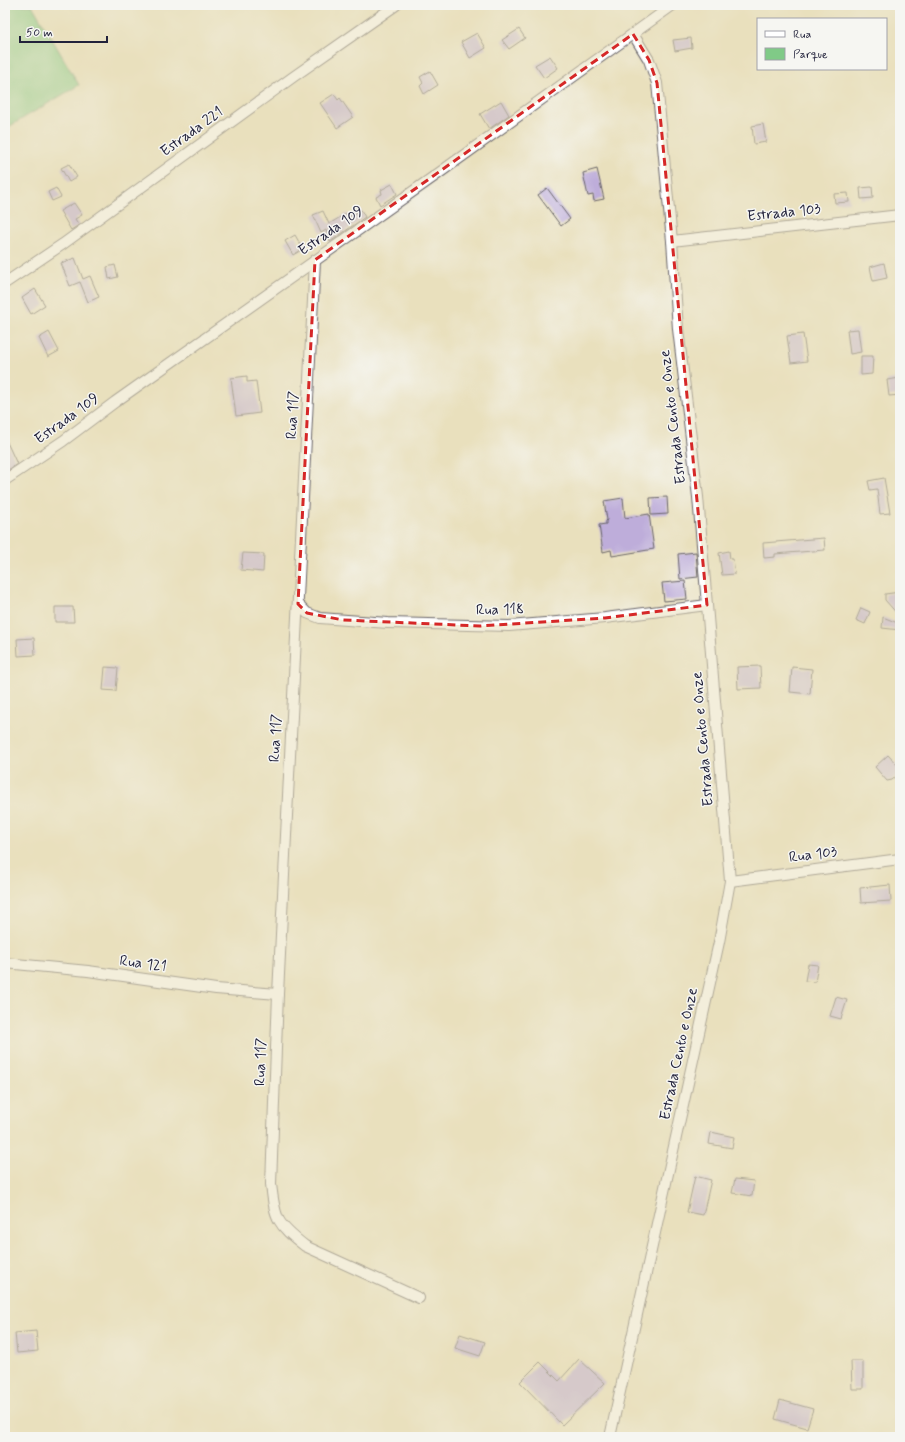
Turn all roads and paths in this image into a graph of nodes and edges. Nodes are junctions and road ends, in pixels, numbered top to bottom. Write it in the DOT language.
graph roads {
  1 [pos="396,5"];
  2 [pos="673,5"];
  3 [pos="633,34"];
  4 [pos="900,215"];
  5 [pos="672,241"];
  6 [pos="315,260"];
  7 [pos="5,283"];
  8 [pos="5,480"];
  9 [pos="298,604"];
  10 [pos="707,605"];
  11 [pos="900,859"];
  12 [pos="730,881"];
  13 [pos="5,963"];
  14 [pos="278,994"];
  15 [pos="419,1298"];
  16 [pos="610,1437"];
  1 -- 7 [label="street, Estrada 221"];
  2 -- 3 [label="street, Estrada 109"];
  3 -- 5 [label="street, Estrada Cento e Onze"];
  3 -- 6 [label="street, Estrada 109"];
  4 -- 5 [label="street, Estrada 103"];
  5 -- 10 [label="street, Estrada Cento e Onze"];
  6 -- 8 [label="street, Estrada 109"];
  6 -- 9 [label="street, Rua 117"];
  9 -- 10 [label="street, Rua 118"];
  9 -- 14 [label="street, Rua 117"];
  10 -- 12 [label="street, Estrada Cento e Onze"];
  11 -- 12 [label="street, Rua 103"];
  12 -- 16 [label="street, Estrada Cento e Onze"];
  13 -- 14 [label="street, Rua 121"];
  14 -- 15 [label="street, Rua 117"];
}
